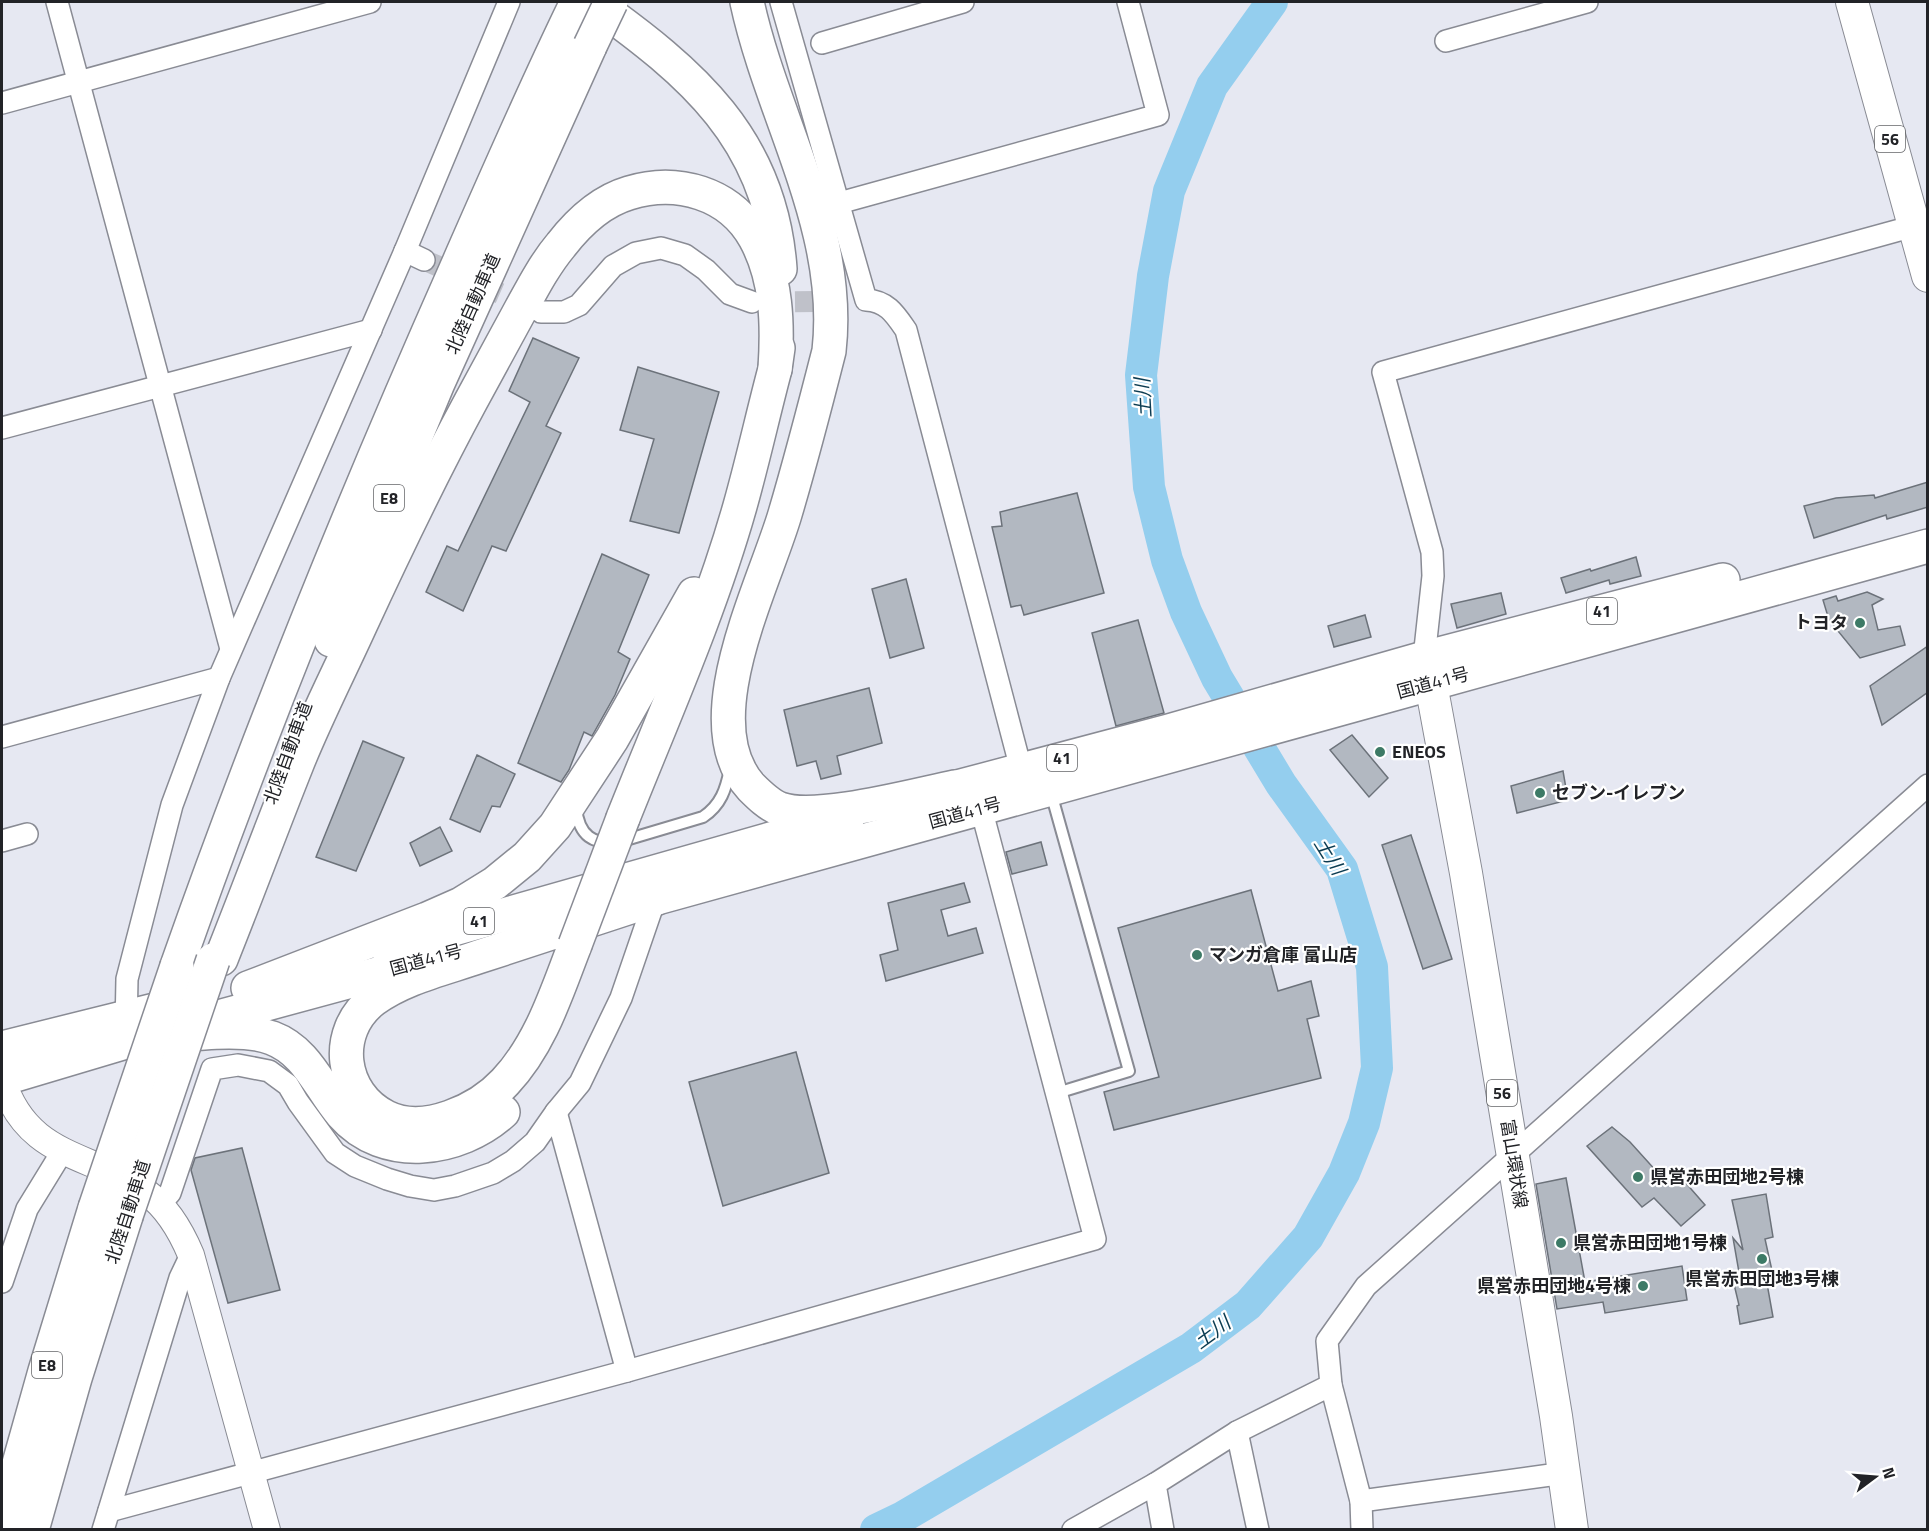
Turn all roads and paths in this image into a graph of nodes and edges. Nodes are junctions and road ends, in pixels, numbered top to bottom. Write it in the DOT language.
graph roads {
  1 [pos="57,2"];
  2 [pos="370,2"];
  3 [pos="508,2"];
  4 [pos="593,2"];
  5 [pos="611,2"];
  6 [pos="626,2"];
  7 [pos="747,2"];
  8 [pos="781,2"];
  9 [pos="963,2"];
  10 [pos="1128,2"];
  11 [pos="1587,2"];
  12 [pos="1852,2"];
  13 [pos="569,19"];
  14 [pos="1446,41"];
  15 [pos="822,44"];
  16 [pos="78,81"];
  17 [pos="2,103"];
  18 [pos="839,203"];
  19 [pos="1914,226"];
  20 [pos="405,251"];
  21 [pos="424,260"];
  22 [pos="1928,276"];
  23 [pos="752,302"];
  24 [pos="541,312"];
  25 [pos="371,330"];
  26 [pos="775,369"];
  27 [pos="822,376"];
  28 [pos="161,386"];
  29 [pos="2,428"];
  30 [pos="740,506"];
  31 [pos="785,516"];
  32 [pos="1928,526"];
  33 [pos="1928,546"];
  34 [pos="231,649"];
  35 [pos="1427,671"];
  36 [pos="219,678"];
  37 [pos="2,737"];
  38 [pos="1173,743"];
  39 [pos="733,757"];
  40 [pos="1021,769"];
  41 [pos="1928,785"];
  42 [pos="581,787"];
  43 [pos="955,787"];
  44 [pos="1050,790"];
  45 [pos="981,808"];
  46 [pos="634,816"];
  47 [pos="27,834"];
  48 [pos="2,841"];
  49 [pos="655,898"];
  50 [pos="586,942"];
  51 [pos="217,960"];
  52 [pos="248,988"];
  53 [pos="126,1029"];
  54 [pos="2,1048"];
  55 [pos="2,1079"];
  56 [pos="1057,1093"];
  57 [pos="556,1112"];
  58 [pos="62,1152"];
  59 [pos="1512,1155"];
  60 [pos="159,1204"];
  61 [pos="111,1212"];
  62 [pos="191,1255"];
  63 [pos="2,1282"];
  64 [pos="627,1371"];
  65 [pos="1331,1385"];
  66 [pos="1237,1432"];
  67 [pos="251,1472"];
  68 [pos="1565,1473"];
  69 [pos="1155,1484"];
  70 [pos="1361,1501"];
  71 [pos="106,1520"];
  72 [pos="2,1524"];
  73 [pos="32,1530"];
  74 [pos="267,1530"];
  75 [pos="1073,1530"];
  76 [pos="1163,1530"];
  77 [pos="1258,1530"];
  78 [pos="1362,1530"];
  79 [pos="1572,1530"];
  1 -- 16 [label="street"];
  2 -- 16 [label="street"];
  3 -- 20 [label="street"];
  4 -- 26 [label="highway"];
  5 -- 13 [label="highway, 北陸自動車道 / E8, bridge"];
  6 -- 27 [label="highway"];
  7 -- 27 [label="highway"];
  8 -- 18 [label="street"];
  9 -- 15 [label="street"];
  10 -- 18 [label="street"];
  11 -- 14 [label="street"];
  12 -- 19 [label="main road, 56"];
  13 -- 51 [label="highway, 北陸自動車道 / E8"];
  13 -- 61 [label="highway, 北陸自動車道 / E8, bridge"];
  16 -- 17 [label="street"];
  16 -- 28 [label="street"];
  18 -- 40 [label="street"];
  19 -- 22 [label="main road, 56"];
  19 -- 35 [label="street"];
  20 -- 21 [label="street"];
  20 -- 25 [label="street"];
  23 -- 24 [label="street"];
  25 -- 28 [label="street"];
  25 -- 34 [label="street"];
  26 -- 30 [label="highway"];
  26 -- 51 [label="highway"];
  27 -- 31 [label="highway"];
  28 -- 29 [label="street"];
  28 -- 34 [label="street"];
  30 -- 42 [label="highway"];
  30 -- 46 [label="highway"];
  31 -- 39 [label="highway"];
  31 -- 46 [label="highway"];
  32 -- 35 [label="highway, 国道41号 / 41"];
  33 -- 35 [label="highway, 国道41号 / 41"];
  34 -- 36 [label="street"];
  35 -- 38 [label="highway, 国道41号 / 41"];
  35 -- 59 [label="main road, 富山環状線 / 56"];
  36 -- 37 [label="street"];
  36 -- 53 [label="street"];
  38 -- 40 [label="highway, 国道41号 / 41"];
  38 -- 44 [label="highway, 国道41号 / 41"];
  39 -- 42 [label="lane"];
  39 -- 43 [label="highway"];
  40 -- 43 [label="highway, 国道41号 / 41"];
  41 -- 59 [label="street"];
  42 -- 52 [label="highway"];
  43 -- 52 [label="highway, 国道41号 / 41"];
  44 -- 45 [label="highway, 国道41号 / 41"];
  44 -- 56 [label="lane"];
  45 -- 49 [label="highway, 国道41号 / 41"];
  45 -- 56 [label="street"];
  46 -- 50 [label="highway, bridge"];
  47 -- 48 [label="street"];
  49 -- 50 [label="highway"];
  49 -- 53 [label="highway, 国道41号 / 41"];
  49 -- 57 [label="street"];
  50 -- 53 [label="highway"];
  51 -- 61 [label="highway, 北陸自動車道 / E8, bridge"];
  52 -- 53 [label="highway, 国道41号 / 41"];
  53 -- 54 [label="highway, 国道41号 / 41"];
  53 -- 55 [label="highway, 国道41号 / 41"];
  55 -- 58 [label="street"];
  56 -- 64 [label="street"];
  57 -- 60 [label="street"];
  57 -- 64 [label="street"];
  58 -- 60 [label="street"];
  58 -- 63 [label="street"];
  59 -- 65 [label="street"];
  59 -- 68 [label="main road, 富山環状線 / 56"];
  60 -- 62 [label="street"];
  61 -- 72 [label="highway, 北陸自動車道 / E8"];
  61 -- 73 [label="highway, 北陸自動車道 / E8"];
  62 -- 67 [label="street"];
  62 -- 71 [label="street"];
  64 -- 67 [label="street"];
  65 -- 66 [label="street"];
  65 -- 70 [label="street"];
  66 -- 69 [label="street"];
  66 -- 77 [label="street"];
  67 -- 71 [label="street"];
  67 -- 74 [label="street"];
  68 -- 70 [label="street"];
  68 -- 79 [label="main road, 富山環状線 / 56"];
  69 -- 75 [label="street"];
  69 -- 76 [label="street"];
  70 -- 78 [label="street"];
}
